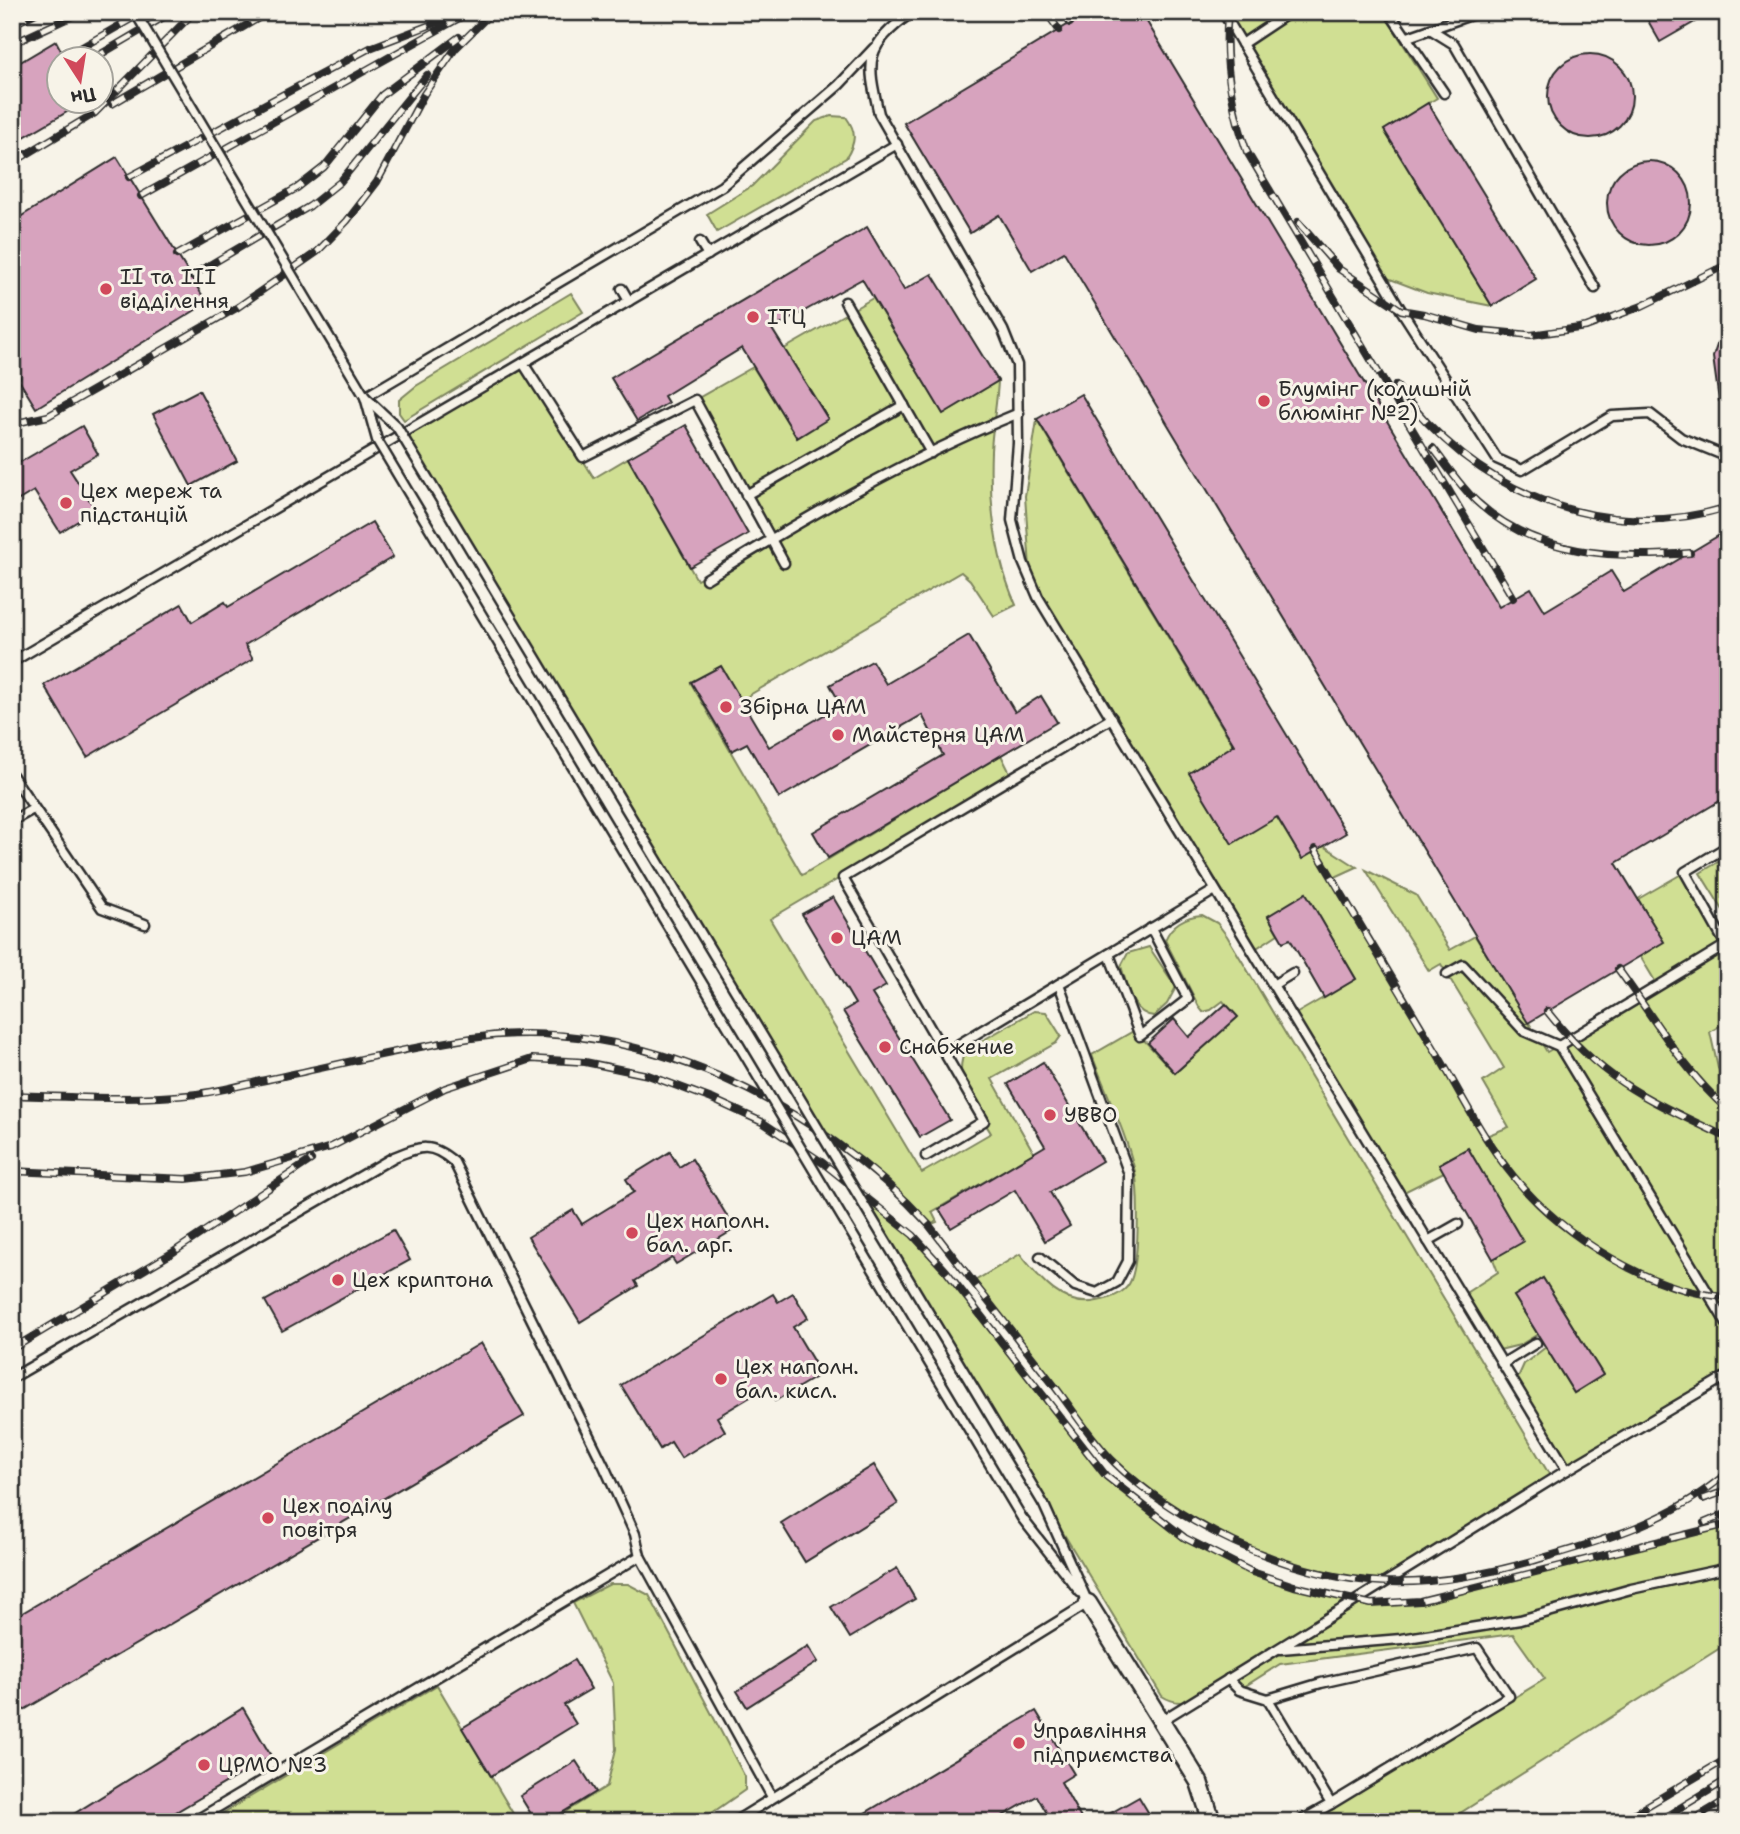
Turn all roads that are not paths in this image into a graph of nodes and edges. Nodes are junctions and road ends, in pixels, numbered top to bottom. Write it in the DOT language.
graph roads {
  1 [pos="135,12"];
  2 [pos="912,12"];
  3 [pos="1223,12"];
  4 [pos="1290,12"];
  5 [pos="1389,12"];
  6 [pos="1479,12"];
  7 [pos="1430,29"];
  8 [pos="1408,37"];
  9 [pos="878,43"];
  10 [pos="1242,44"];
  11 [pos="1444,93"];
  12 [pos="897,144"];
  13 [pos="700,243"];
  14 [pos="708,255"];
  15 [pos="1595,288"];
  16 [pos="622,289"];
  17 [pos="629,301"];
  18 [pos="845,302"];
  19 [pos="523,363"];
  20 [pos="365,397"];
  21 [pos="904,405"];
  22 [pos="1019,412"];
  23 [pos="931,453"];
  24 [pos="1728,457"];
  25 [pos="746,495"];
  26 [pos="772,538"];
  27 [pos="784,563"];
  28 [pos="706,579"];
  29 [pos="12,662"];
  30 [pos="1112,718"];
  31 [pos="12,775"];
  32 [pos="33,809"];
  33 [pos="12,821"];
  34 [pos="1728,846"];
  35 [pos="1215,890"];
  36 [pos="145,923"];
  37 [pos="1151,928"];
  38 [pos="1727,946"];
  39 [pos="1109,954"];
  40 [pos="1293,973"];
  41 [pos="1447,974"];
  42 [pos="1059,984"];
  43 [pos="1273,985"];
  44 [pos="1559,1046"];
  45 [pos="946,1052"];
  46 [pos="926,1156"];
  47 [pos="1458,1224"];
  48 [pos="1428,1241"];
  49 [pos="1040,1257"];
  50 [pos="1728,1326"];
  51 [pos="1536,1343"];
  52 [pos="1502,1364"];
  53 [pos="1728,1375"];
  54 [pos="12,1378"];
  55 [pos="1567,1470"];
  56 [pos="640,1556"];
  57 [pos="1728,1568"];
  58 [pos="1088,1603"];
  59 [pos="1277,1649"];
  60 [pos="1228,1679"];
  61 [pos="1268,1699"];
  62 [pos="1161,1721"];
  63 [pos="772,1797"];
  64 [pos="1331,1804"];
  65 [pos="193,1822"];
  66 [pos="734,1822"];
  67 [pos="1212,1822"];
  68 [pos="1299,1822"];
  1 -- 20 [label="lane, bridge"];
  2 -- 9 [label="lane"];
  3 -- 10 [label="lane"];
  4 -- 10 [label="lane"];
  5 -- 8 [label="lane"];
  6 -- 7 [label="lane"];
  7 -- 8 [label="lane"];
  7 -- 15 [label="lane"];
  8 -- 11 [label="lane"];
  9 -- 12 [label="lane"];
  9 -- 20 [label="lane"];
  10 -- 24 [label="lane"];
  12 -- 14 [label="lane"];
  12 -- 22 [label="lane"];
  13 -- 14 [label="lane"];
  14 -- 17 [label="lane"];
  16 -- 17 [label="lane"];
  17 -- 19 [label="lane"];
  18 -- 21 [label="lane"];
  19 -- 25 [label="lane"];
  19 -- 29 [label="lane"];
  20 -- 58 [label="lane, bridge"];
  20 -- 58 [label="lane, bridge"];
  21 -- 23 [label="lane"];
  21 -- 25 [label="lane"];
  22 -- 23 [label="lane"];
  22 -- 30 [label="lane"];
  23 -- 26 [label="lane"];
  25 -- 26 [label="lane"];
  26 -- 27 [label="lane"];
  26 -- 28 [label="lane"];
  30 -- 35 [label="lane"];
  30 -- 45 [label="lane"];
  31 -- 32 [label="lane"];
  32 -- 33 [label="lane"];
  32 -- 36 [label="lane"];
  34 -- 38 [label="lane"];
  35 -- 37 [label="lane"];
  35 -- 43 [label="lane"];
  37 -- 39 [label="lane"];
  37 -- 39 [label="lane"];
  38 -- 44 [label="lane"];
  39 -- 42 [label="lane"];
  40 -- 43 [label="lane"];
  41 -- 44 [label="lane"];
  42 -- 45 [label="lane"];
  42 -- 49 [label="lane"];
  43 -- 48 [label="lane"];
  44 -- 50 [label="lane"];
  45 -- 46 [label="lane"];
  47 -- 48 [label="lane"];
  48 -- 52 [label="lane"];
  51 -- 52 [label="lane"];
  52 -- 55 [label="lane"];
  53 -- 55 [label="lane"];
  54 -- 56 [label="lane"];
  55 -- 59 [label="lane"];
  56 -- 63 [label="lane"];
  56 -- 65 [label="lane"];
  57 -- 59 [label="lane"];
  58 -- 62 [label="street"];
  58 -- 63 [label="lane"];
  59 -- 60 [label="lane"];
  60 -- 61 [label="lane"];
  60 -- 62 [label="lane"];
  61 -- 64 [label="lane"];
  61 -- 64 [label="lane"];
  62 -- 67 [label="street"];
  63 -- 66 [label="lane"];
  64 -- 68 [label="lane"];
}
